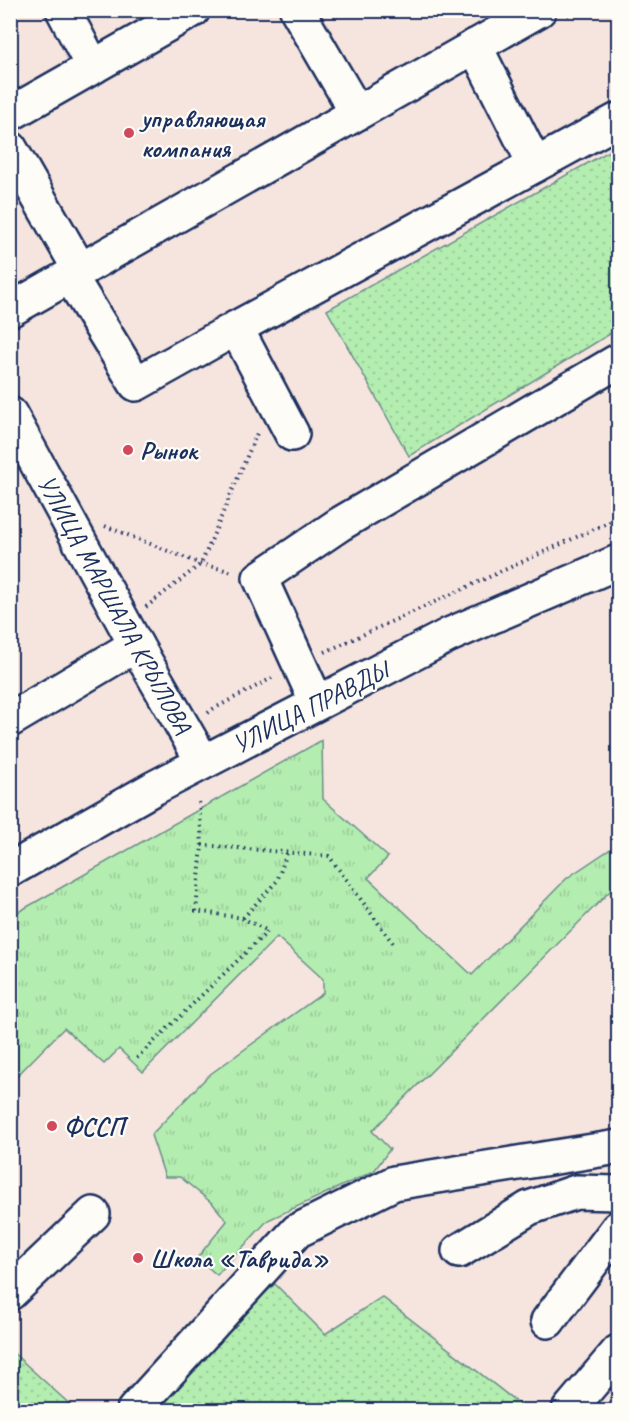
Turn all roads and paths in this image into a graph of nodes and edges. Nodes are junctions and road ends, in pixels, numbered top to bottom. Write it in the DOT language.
graph roads {
  1 [pos="63,10"];
  2 [pos="194,10"];
  3 [pos="297,10"];
  4 [pos="539,10"];
  5 [pos="475,46"];
  6 [pos="93,67"];
  7 [pos="357,113"];
  8 [pos="10,114"];
  9 [pos="618,120"];
  10 [pos="10,148"];
  11 [pos="535,165"];
  12 [pos="75,273"];
  13 [pos="10,310"];
  14 [pos="236,328"];
  15 [pos="618,361"];
  16 [pos="273,397"];
  17 [pos="10,414"];
  18 [pos="292,434"];
  19 [pos="105,526"];
  20 [pos="618,562"];
  21 [pos="201,564"];
  22 [pos="131,635"];
  23 [pos="317,703"];
  24 [pos="10,720"];
  25 [pos="202,762"];
  26 [pos="199,799"];
  27 [pos="202,845"];
  28 [pos="287,853"];
  29 [pos="10,870"];
  30 [pos="242,918"];
  31 [pos="395,946"];
  32 [pos="137,1058"];
  33 [pos="618,1147"];
  34 [pos="618,1193"];
  35 [pos="93,1214"];
  36 [pos="618,1228"];
  37 [pos="459,1251"];
  38 [pos="10,1293"];
  39 [pos="548,1321"];
  40 [pos="618,1352"];
  41 [pos="134,1410"];
  42 [pos="569,1410"];
  1 -- 6 [label="street"];
  2 -- 6 [label="street"];
  3 -- 7 [label="street"];
  4 -- 5 [label="street"];
  5 -- 7 [label="street"];
  5 -- 11 [label="street"];
  6 -- 8 [label="street"];
  7 -- 12 [label="street"];
  9 -- 11 [label="street"];
  10 -- 12 [label="street"];
  11 -- 14 [label="street"];
  12 -- 13 [label="street"];
  12 -- 14 [label="street"];
  14 -- 16 [label="street"];
  15 -- 23 [label="street"];
  16 -- 18 [label="street"];
  16 -- 21 [label="path"];
  17 -- 22 [label="street, УЛИЦА МАРШАЛА КРЫЛОВА"];
  19 -- 21 [label="path"];
  20 -- 23 [label="street, УЛИЦА ПРАВДЫ"];
  21 -- 22 [label="path"];
  22 -- 24 [label="street"];
  22 -- 25 [label="street, УЛИЦА МАРШАЛА КРЫЛОВА"];
  23 -- 25 [label="street, УЛИЦА ПРАВДЫ"];
  25 -- 29 [label="street, УЛИЦА ПРАВДЫ"];
  26 -- 27 [label="path"];
  27 -- 28 [label="path"];
  27 -- 30 [label="path"];
  28 -- 30 [label="path"];
  28 -- 31 [label="path"];
  30 -- 32 [label="path"];
  33 -- 41 [label="street"];
  34 -- 37 [label="street"];
  35 -- 38 [label="street"];
  36 -- 39 [label="street"];
  40 -- 42 [label="street"];
}
